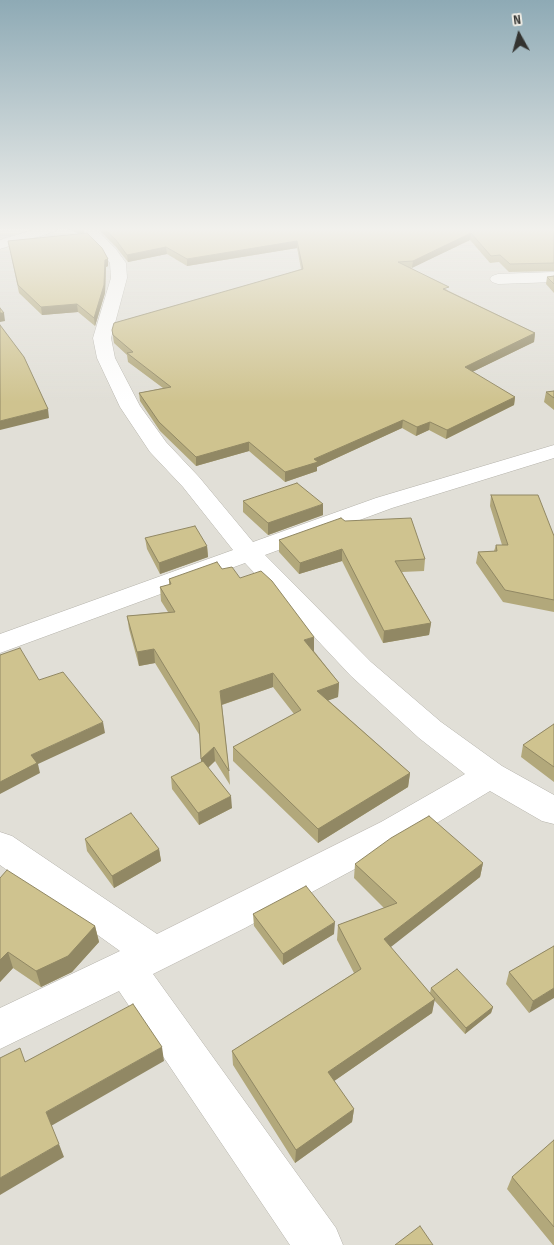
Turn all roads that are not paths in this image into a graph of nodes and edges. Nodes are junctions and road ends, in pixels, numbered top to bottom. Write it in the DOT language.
graph roads {
  1 [pos="117,286"];
  2 [pos="554,452"];
  3 [pos="250,554"];
  4 [pos="0,644"];
  5 [pos="490,775"];
  6 [pos="554,811"];
  7 [pos="0,846"];
  8 [pos="141,961"];
  9 [pos="0,1029"];
  10 [pos="319,1245"];
  1 -- 3 [label="street"];
  2 -- 3 [label="street"];
  3 -- 4 [label="street"];
  3 -- 5 [label="street"];
  5 -- 6 [label="street"];
  5 -- 8 [label="street"];
  7 -- 8 [label="street"];
  8 -- 9 [label="street"];
  8 -- 10 [label="street"];
}
